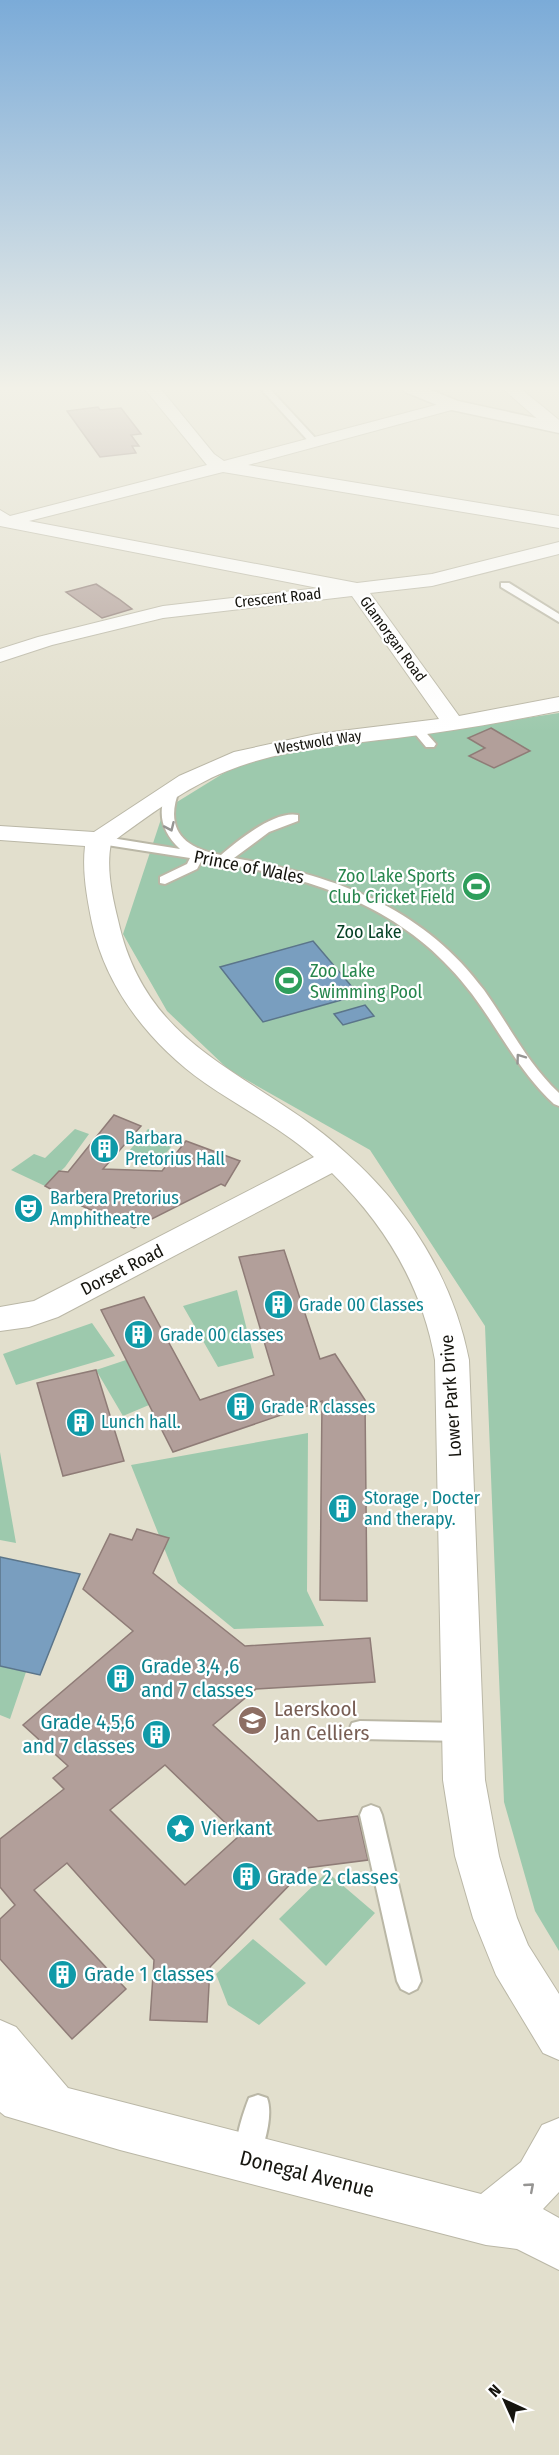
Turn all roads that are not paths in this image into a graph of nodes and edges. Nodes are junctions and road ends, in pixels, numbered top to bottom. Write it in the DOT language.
graph roads {
  1 [pos="73,503"];
  2 [pos="442,503"];
  3 [pos="2,520"];
  4 [pos="559,522"];
  5 [pos="559,548"];
  6 [pos="505,585"];
  7 [pos="357,589"];
  8 [pos="559,619"];
  9 [pos="0,656"];
  10 [pos="559,704"];
  11 [pos="453,723"];
  12 [pos="174,788"];
  13 [pos="294,818"];
  14 [pos="0,833"];
  15 [pos="99,840"];
  16 [pos="197,856"];
  17 [pos="222,861"];
  18 [pos="165,880"];
  19 [pos="559,1101"];
  20 [pos="335,1159"];
  21 [pos="0,1319"];
  22 [pos="360,1730"];
  23 [pos="463,1732"];
  24 [pos="371,1815"];
  25 [pos="408,1981"];
  26 [pos="559,2036"];
  27 [pos="0,2043"];
  28 [pos="559,2057"];
  29 [pos="23,2096"];
  30 [pos="258,2107"];
  31 [pos="559,2142"];
  32 [pos="247,2158"];
  33 [pos="532,2228"];
  1 -- 3 [label="street"];
  2 -- 4 [label="street"];
  3 -- 7 [label="street, Glamorgan Road"];
  5 -- 7 [label="street, Crescent Road"];
  6 -- 8 [label="lane"];
  7 -- 9 [label="street, Crescent Road"];
  7 -- 11 [label="street, Glamorgan Road"];
  10 -- 11 [label="street, Westwold Way"];
  11 -- 12 [label="street, Westwold Way"];
  12 -- 15 [label="street, Westwold Way"];
  12 -- 16 [label="lane, one-way"];
  13 -- 17 [label="lane"];
  14 -- 15 [label="street"];
  15 -- 16 [label="lane, Prince of Wales"];
  15 -- 20 [label="street, Lower Park Drive"];
  16 -- 17 [label="lane, Prince of Wales"];
  16 -- 18 [label="lane"];
  19 -- 17 [label="lane, Prince of Wales, one-way"];
  20 -- 21 [label="street, Dorset Road"];
  20 -- 23 [label="street, Lower Park Drive"];
  22 -- 23 [label="lane"];
  23 -- 26 [label="street, Lower Park Drive"];
  24 -- 25 [label="lane"];
  26 -- 28 [label="street, Lower Park Drive"];
  27 -- 29 [label="street, Donegal Avenue"];
  29 -- 32 [label="street, Donegal Avenue"];
  30 -- 32 [label="lane"];
  33 -- 31 [label="street, one-way"];
  32 -- 33 [label="street, Donegal Avenue"];
}
